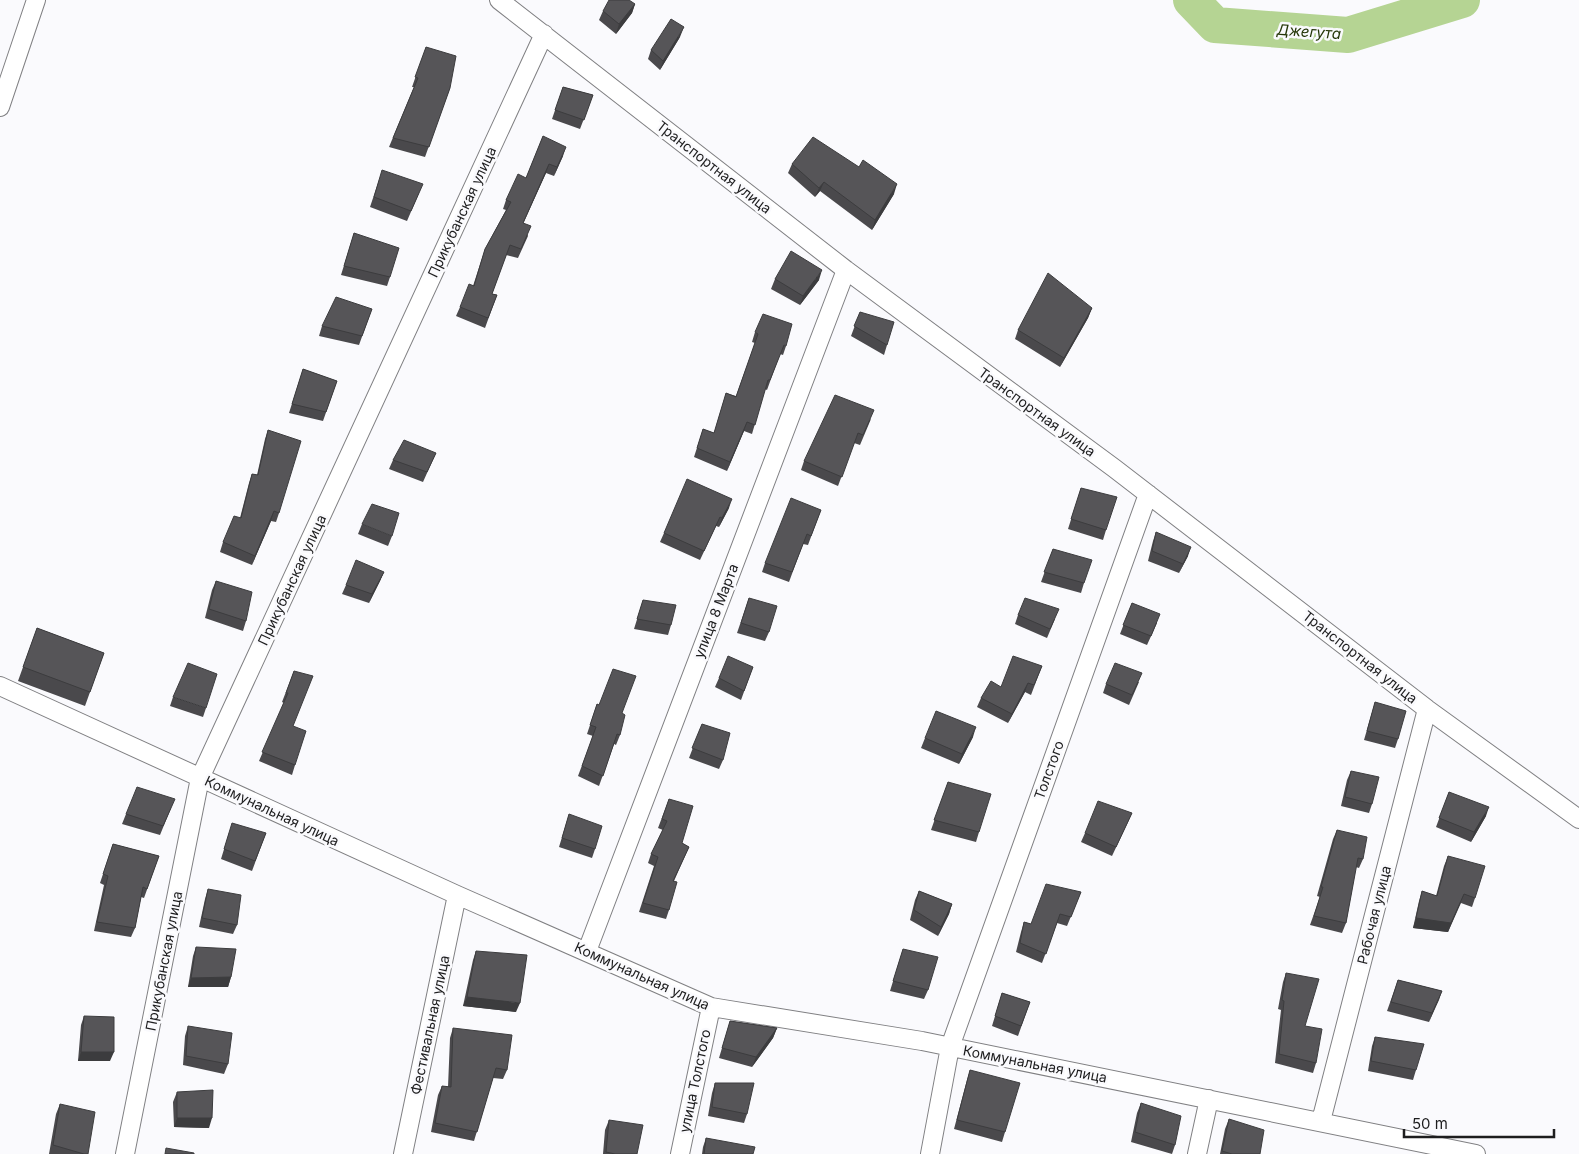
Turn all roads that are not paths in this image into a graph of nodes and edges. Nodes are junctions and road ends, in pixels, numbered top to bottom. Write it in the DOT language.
graph roads {
  1 [pos="36,0"];
  2 [pos="499,0"];
  3 [pos="544,34"];
  4 [pos="0,108"];
  5 [pos="846,270"];
  6 [pos="1148,494"];
  7 [pos="0,686"];
  8 [pos="1427,709"];
  9 [pos="200,778"];
  10 [pos="1579,819"];
  11 [pos="457,895"];
  12 [pos="587,951"];
  13 [pos="711,1007"];
  14 [pos="950,1047"];
  15 [pos="1209,1099"];
  16 [pos="1321,1121"];
  17 [pos="1451,1151"];
  18 [pos="125,1154"];
  19 [pos="403,1154"];
  20 [pos="680,1154"];
  21 [pos="930,1154"];
  22 [pos="1197,1154"];
  23 [pos="1476,1154"];
  1 -- 4 [label="street"];
  2 -- 3 [label="street, Транспортная улица"];
  3 -- 5 [label="street, Транспортная улица"];
  3 -- 9 [label="street, Прикубанская улица"];
  5 -- 6 [label="street, Транспортная улица"];
  5 -- 12 [label="street, улица 8 Марта"];
  6 -- 8 [label="street, Транспортная улица"];
  6 -- 14 [label="street, Толстого"];
  7 -- 9 [label="street, Коммунальная улица"];
  8 -- 10 [label="street, Транспортная улица"];
  8 -- 16 [label="street, Рабочая улица"];
  9 -- 11 [label="street, Коммунальная улица"];
  9 -- 18 [label="street, Прикубанская улица"];
  11 -- 12 [label="street, Коммунальная улица"];
  11 -- 19 [label="street, Фестивальная улица"];
  12 -- 13 [label="street, Коммунальная улица"];
  13 -- 14 [label="street, Коммунальная улица"];
  13 -- 20 [label="street, улица Толстого"];
  14 -- 15 [label="street, Коммунальная улица"];
  14 -- 21 [label="street, Толстого"];
  15 -- 16 [label="street, Коммунальная улица"];
  15 -- 22 [label="street"];
  16 -- 17 [label="street, Коммунальная улица"];
  17 -- 23 [label="street, Коммунальная улица"];
}
